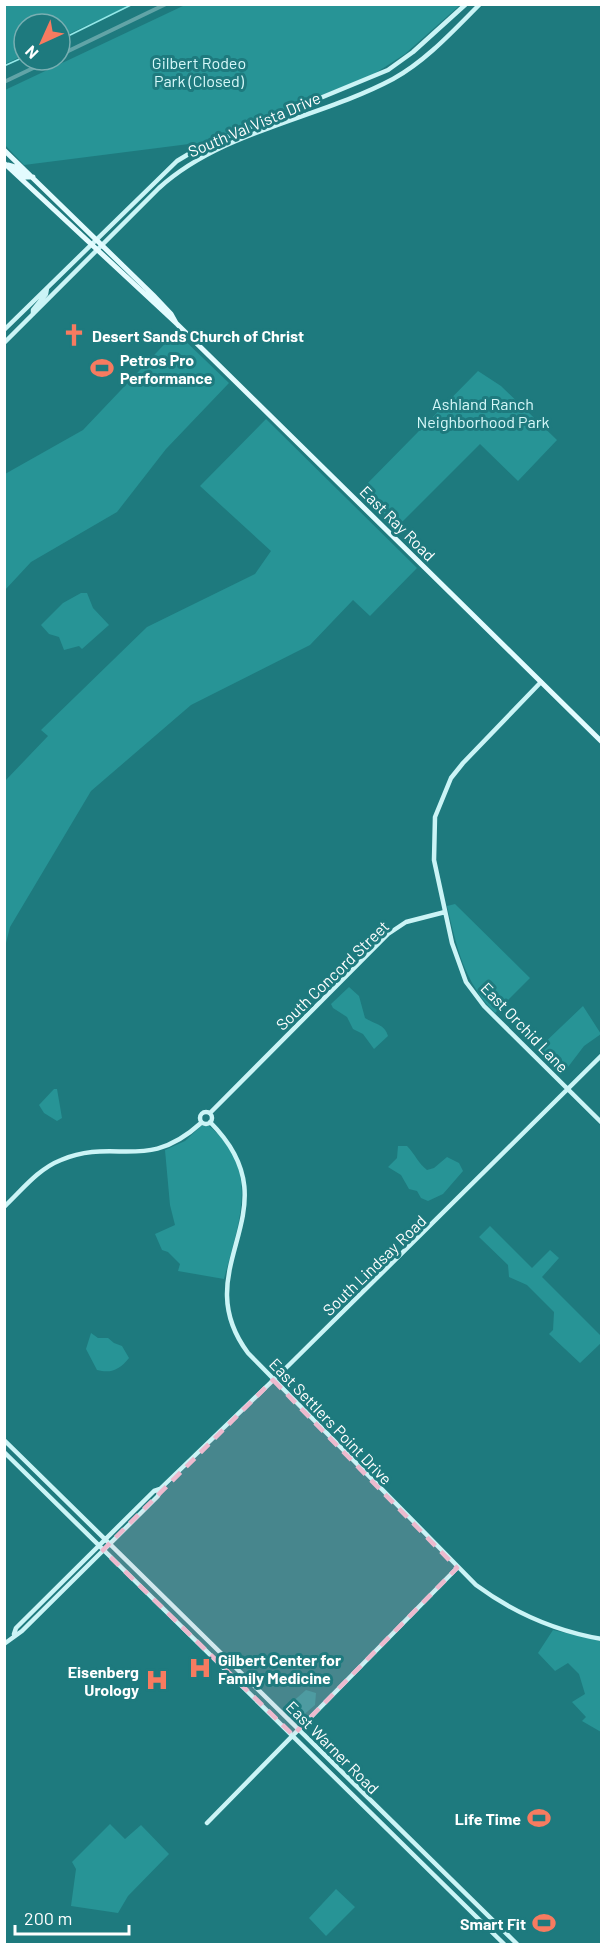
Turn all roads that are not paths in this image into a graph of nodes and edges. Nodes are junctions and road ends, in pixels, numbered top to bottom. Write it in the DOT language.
graph roads {
  1 [pos="466,4"];
  2 [pos="480,4"];
  3 [pos="218,140"];
  4 [pos="222,148"];
  5 [pos="4,150"];
  6 [pos="5,164"];
  7 [pos="33,177"];
  8 [pos="136,198"];
  9 [pos="142,205"];
  10 [pos="96,238"];
  11 [pos="91,243"];
  12 [pos="100,247"];
  13 [pos="47,288"];
  14 [pos="33,314"];
  15 [pos="4,330"];
  16 [pos="4,343"];
  17 [pos="541,682"];
  18 [pos="602,742"];
  19 [pos="445,912"];
  20 [pos="602,1055"];
  21 [pos="568,1089"];
  22 [pos="210,1113"];
  23 [pos="201,1122"];
  24 [pos="210,1122"];
  25 [pos="602,1123"];
  26 [pos="4,1207"];
  27 [pos="273,1380"];
  28 [pos="4,1440"];
  29 [pos="4,1452"];
  30 [pos="24,1459"];
  31 [pos="18,1466"];
  32 [pos="160,1489"];
  33 [pos="105,1539"];
  34 [pos="109,1543"];
  35 [pos="98,1545"];
  36 [pos="103,1550"];
  37 [pos="457,1568"];
  38 [pos="42,1603"];
  39 [pos="190,1622"];
  40 [pos="30,1623"];
  41 [pos="184,1629"];
  42 [pos="14,1634"];
  43 [pos="602,1639"];
  44 [pos="4,1644"];
  45 [pos="298,1729"];
  46 [pos="293,1735"];
  47 [pos="207,1823"];
  48 [pos="504,1944"];
  49 [pos="517,1944"];
  1 -- 3 [label="main road, South Val Vista Drive"];
  2 -- 4 [label="main road, South Val Vista Drive"];
  3 -- 4 [label="main road"];
  3 -- 8 [label="main road, South Val Vista Drive"];
  4 -- 9 [label="main road, South Val Vista Drive"];
  5 -- 7 [label="main road, East Ray Road"];
  6 -- 7 [label="main road"];
  6 -- 11 [label="main road, East Ray Road"];
  7 -- 10 [label="main road, East Ray Road"];
  8 -- 9 [label="main road"];
  8 -- 10 [label="main road, South Val Vista Drive"];
  9 -- 12 [label="main road, South Val Vista Drive"];
  10 -- 11 [label="main road, South Val Vista Drive"];
  10 -- 12 [label="main road, East Ray Road"];
  11 -- 12 [label="main road, East Ray Road"];
  11 -- 13 [label="main road, South Val Vista Drive"];
  12 -- 14 [label="main road, South Val Vista Drive"];
  12 -- 17 [label="main road, East Ray Road"];
  13 -- 14 [label="main road"];
  13 -- 15 [label="main road, South Val Vista Drive"];
  14 -- 16 [label="main road, South Val Vista Drive"];
  17 -- 18 [label="main road, East Ray Road"];
  17 -- 19 [label="main road"];
  19 -- 21 [label="main road, East Orchid Lane"];
  19 -- 22 [label="main road, South Concord Street"];
  20 -- 21 [label="main road, South Lindsay Road"];
  21 -- 25 [label="main road, East Orchid Lane"];
  21 -- 27 [label="main road, South Lindsay Road"];
  22 -- 23 [label="main road, South Concord Street"];
  22 -- 24 [label="main road"];
  23 -- 24 [label="main road"];
  23 -- 26 [label="main road"];
  24 -- 27 [label="main road, East Settlers Point Drive"];
  27 -- 32 [label="main road, South Lindsay Road"];
  27 -- 37 [label="main road, East Settlers Point Drive"];
  28 -- 30 [label="main road, East Warner Road"];
  29 -- 31 [label="main road, East Warner Road"];
  30 -- 31 [label="main road"];
  30 -- 33 [label="main road, East Warner Road"];
  31 -- 35 [label="main road, East Warner Road"];
  32 -- 33 [label="main road, South Lindsay Road"];
  32 -- 34 [label="main road, South Lindsay Road"];
  33 -- 34 [label="main road, East Warner Road"];
  33 -- 35 [label="main road, South Lindsay Road"];
  34 -- 36 [label="main road, South Lindsay Road"];
  34 -- 39 [label="main road, East Warner Road"];
  35 -- 36 [label="main road, East Warner Road"];
  35 -- 38 [label="main road, South Lindsay Road"];
  36 -- 40 [label="main road, South Lindsay Road"];
  36 -- 41 [label="main road, East Warner Road"];
  37 -- 43 [label="main road, East Settlers Point Drive"];
  37 -- 45 [label="main road"];
  38 -- 40 [label="main road"];
  38 -- 42 [label="main road, South Lindsay Road"];
  39 -- 41 [label="main road"];
  39 -- 45 [label="main road, East Warner Road"];
  40 -- 42 [label="main road, South Lindsay Road"];
  41 -- 46 [label="main road, East Warner Road"];
  42 -- 44 [label="main road, South Lindsay Road"];
  45 -- 46 [label="main road"];
  45 -- 49 [label="main road, East Warner Road"];
  46 -- 47 [label="main road"];
  46 -- 48 [label="main road, East Warner Road"];
}
